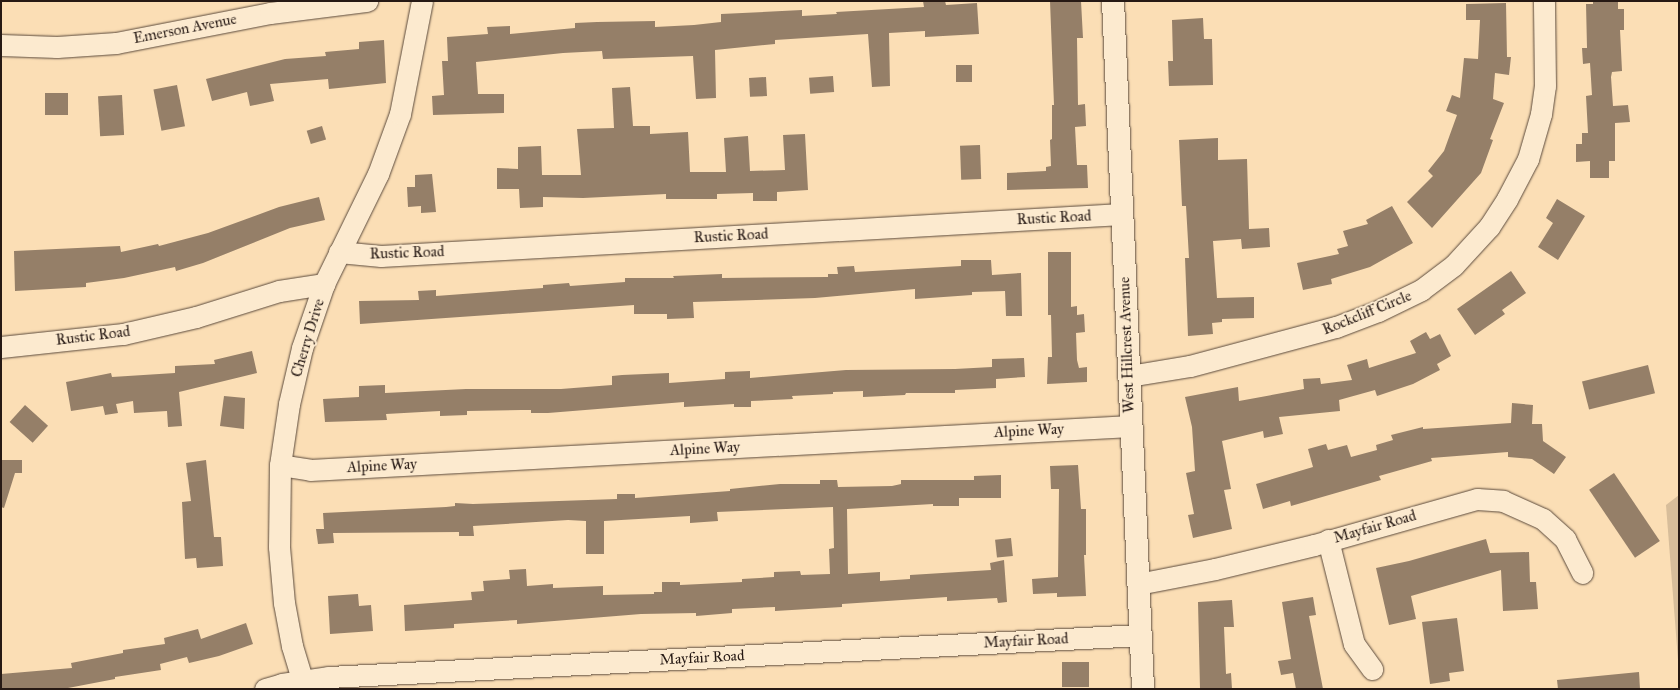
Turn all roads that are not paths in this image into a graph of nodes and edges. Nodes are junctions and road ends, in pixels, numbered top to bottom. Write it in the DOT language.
graph roads {
  1 [pos="368,1"];
  2 [pos="422,1"];
  3 [pos="1113,1"];
  4 [pos="1544,1"];
  5 [pos="1,45"];
  6 [pos="1122,214"];
  7 [pos="339,252"];
  8 [pos="324,284"];
  9 [pos="3,350"];
  10 [pos="1129,376"];
  11 [pos="1131,426"];
  12 [pos="280,465"];
  13 [pos="1328,540"];
  14 [pos="1582,572"];
  15 [pos="1138,584"];
  16 [pos="1140,635"];
  17 [pos="1372,669"];
  18 [pos="304,685"];
  19 [pos="265,689"];
  20 [pos="1143,689"];
  1 -- 5 [label="street, Emerson Avenue"];
  2 -- 7 [label="street, Cherry Drive"];
  3 -- 6 [label="street, West Hillcrest Avenue"];
  4 -- 10 [label="street, Rockcliff Circle"];
  6 -- 7 [label="street, Rustic Road"];
  6 -- 10 [label="street, West Hillcrest Avenue"];
  7 -- 8 [label="street, Cherry Drive"];
  8 -- 9 [label="street, Rustic Road"];
  8 -- 12 [label="street, Cherry Drive"];
  10 -- 11 [label="street, West Hillcrest Avenue"];
  11 -- 12 [label="street, Alpine Way"];
  11 -- 15 [label="street, West Hillcrest Avenue"];
  12 -- 18 [label="street, Cherry Drive"];
  13 -- 14 [label="street, Mayfair Road"];
  13 -- 15 [label="street, Mayfair Road"];
  13 -- 17 [label="street"];
  15 -- 16 [label="street, West Hillcrest Avenue"];
  16 -- 18 [label="street, Mayfair Road"];
  16 -- 20 [label="street, West Hillcrest Avenue"];
  18 -- 19 [label="street, Mayfair Road"];
}
